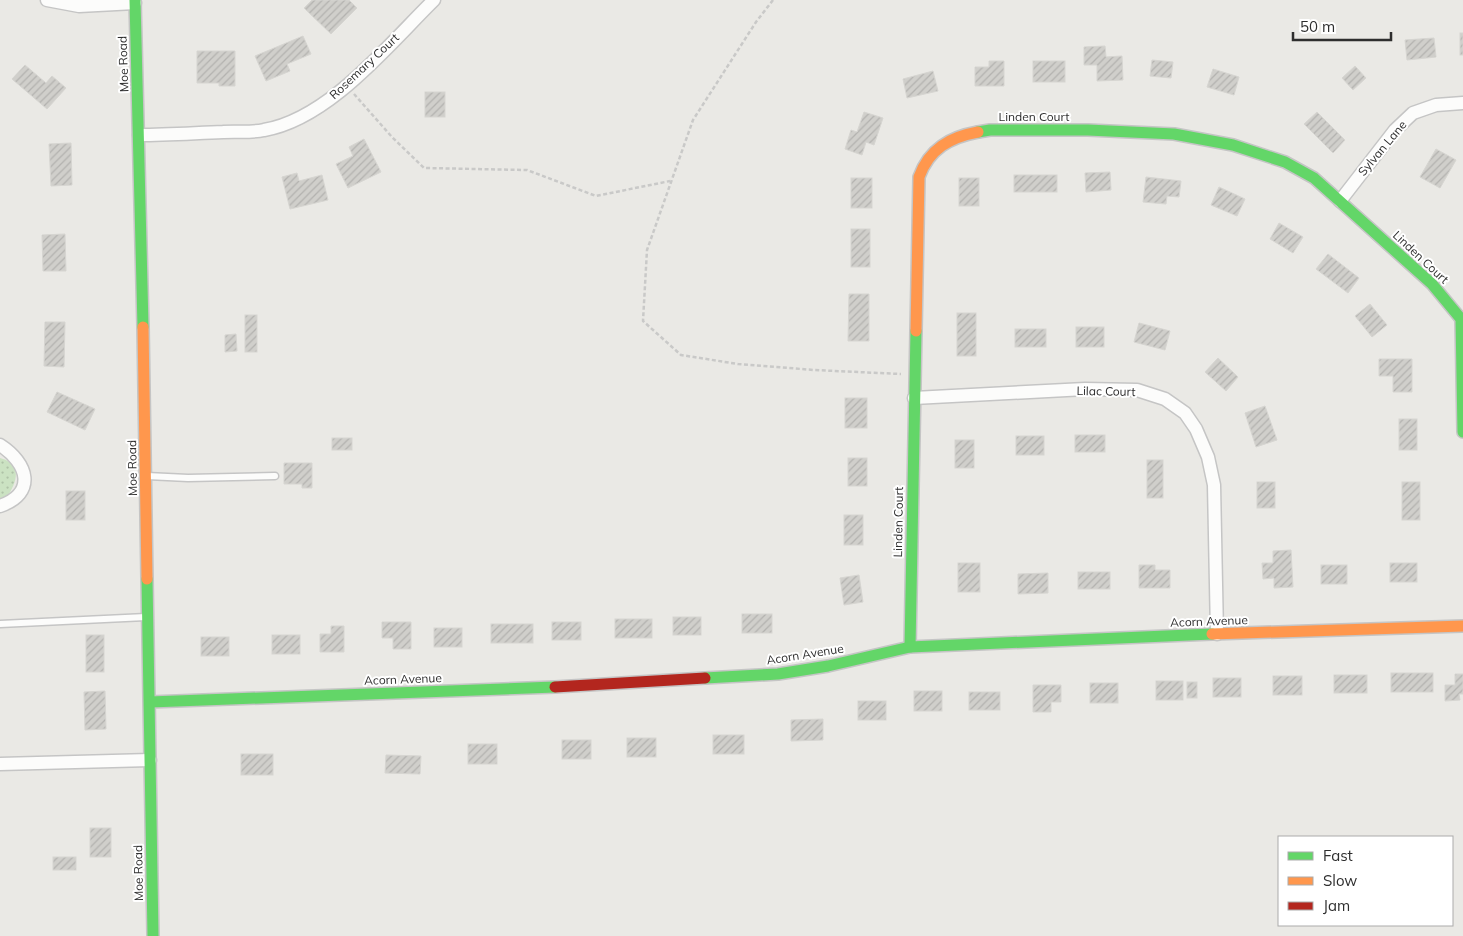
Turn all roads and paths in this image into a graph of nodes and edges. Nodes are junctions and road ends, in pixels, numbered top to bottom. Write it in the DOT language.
graph roads {
  1 [pos="47,0"];
  2 [pos="434,0"];
  3 [pos="773,0"];
  4 [pos="134,2"];
  5 [pos="347,86"];
  6 [pos="1463,103"];
  7 [pos="139,135"];
  8 [pos="670,181"];
  9 [pos="1340,201"];
  10 [pos="1462,319"];
  11 [pos="914,374"];
  12 [pos="914,398"];
  13 [pos="1463,432"];
  14 [pos="0,445"];
  15 [pos="146,476"];
  16 [pos="275,476"];
  17 [pos="0,506"];
  18 [pos="148,617"];
  19 [pos="0,624"];
  20 [pos="1463,626"];
  21 [pos="1217,634"];
  22 [pos="910,647"];
  23 [pos="150,702"];
  24 [pos="150,760"];
  25 [pos="0,764"];
  26 [pos="153,936"];
  1 -- 4 [label="street"];
  2 -- 5 [label="street, Rosemary Court"];
  3 -- 8 [label="path"];
  4 -- 7 [label="street, Moe Road"];
  5 -- 7 [label="street, Rosemary Court"];
  5 -- 8 [label="path"];
  6 -- 9 [label="street, Sylvan Lane"];
  7 -- 15 [label="street, Moe Road"];
  8 -- 11 [label="path"];
  9 -- 10 [label="street, Linden Court"];
  9 -- 11 [label="street, Linden Court"];
  10 -- 13 [label="street, Linden Court"];
  11 -- 12 [label="street, Linden Court"];
  12 -- 21 [label="street, Lilac Court"];
  12 -- 22 [label="street, Linden Court"];
  14 -- 17 [label="street"];
  15 -- 16 [label="lane"];
  15 -- 18 [label="street, Moe Road"];
  18 -- 19 [label="lane"];
  18 -- 23 [label="street, Moe Road"];
  20 -- 21 [label="street, Acorn Avenue"];
  21 -- 22 [label="street, Acorn Avenue"];
  22 -- 23 [label="street, Acorn Avenue"];
  23 -- 24 [label="street, Moe Road"];
  24 -- 25 [label="street"];
  24 -- 26 [label="street, Moe Road"];
}
